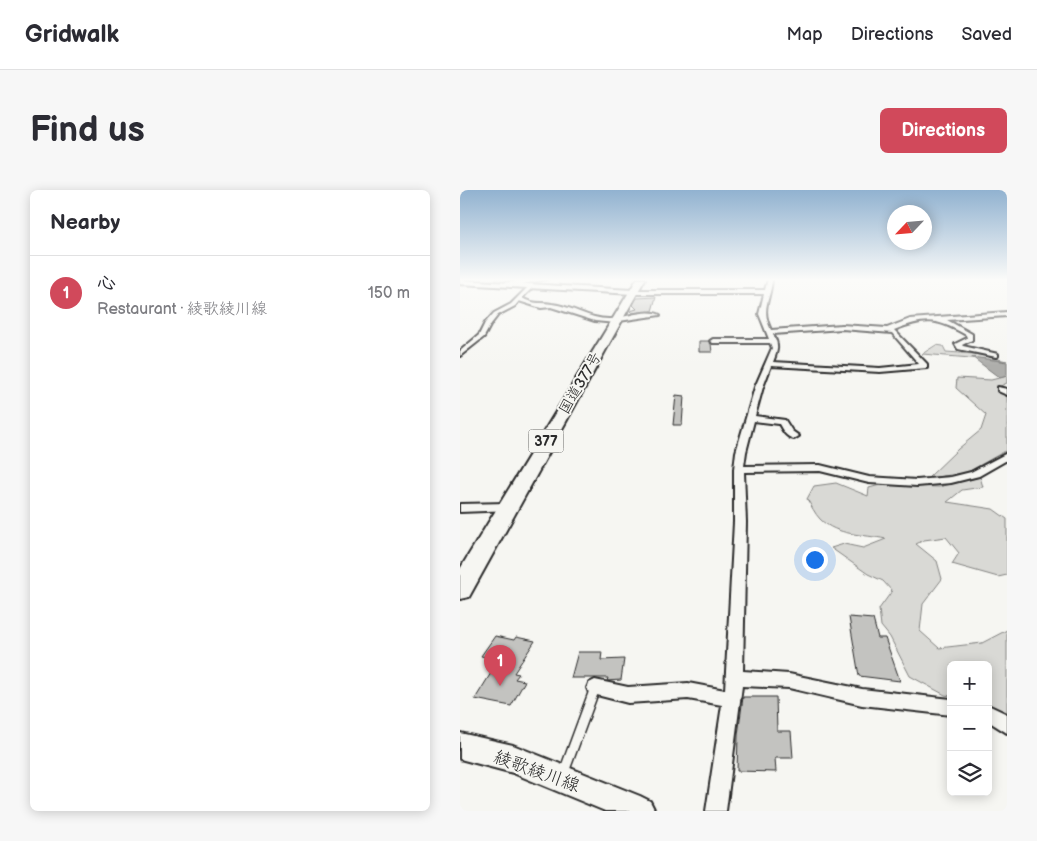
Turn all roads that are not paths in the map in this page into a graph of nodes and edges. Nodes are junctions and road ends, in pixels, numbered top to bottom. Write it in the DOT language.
graph roads {
  1 [pos="507,308"];
  2 [pos="560,308"];
  3 [pos="624,308"];
  4 [pos="764,308"];
  5 [pos="1007,314"];
  6 [pos="657,315"];
  7 [pos="617,320"];
  8 [pos="915,321"];
  9 [pos="888,330"];
  10 [pos="772,337"];
  11 [pos="713,341"];
  12 [pos="460,354"];
  13 [pos="996,355"];
  14 [pos="769,364"];
  15 [pos="750,418"];
  16 [pos="794,436"];
  17 [pos="1007,456"];
  18 [pos="739,469"];
  19 [pos="508,507"];
  20 [pos="460,508"];
  21 [pos="460,590"];
  22 [pos="735,678"];
  23 [pos="595,688"];
  24 [pos="732,699"];
  25 [pos="947,707"];
  26 [pos="992,715"];
  27 [pos="1007,724"];
  28 [pos="460,746"];
  29 [pos="562,779"];
  30 [pos="640,811"];
  31 [pos="716,811"];
  1 -- 12 [label="street"];
  2 -- 7 [label="street"];
  3 -- 7 [label="highway, 国道377号 / 377"];
  4 -- 10 [label="street"];
  5 -- 8 [label="street"];
  6 -- 7 [label="street"];
  7 -- 19 [label="highway, 国道377号 / 377"];
  8 -- 9 [label="street"];
  8 -- 13 [label="street"];
  9 -- 10 [label="street"];
  9 -- 14 [label="street"];
  10 -- 11 [label="street"];
  10 -- 14 [label="street"];
  14 -- 15 [label="street"];
  15 -- 16 [label="street"];
  15 -- 18 [label="street"];
  17 -- 18 [label="street"];
  18 -- 22 [label="street"];
  19 -- 20 [label="street"];
  19 -- 21 [label="highway, 国道377号 / 377"];
  22 -- 24 [label="street"];
  22 -- 25 [label="street"];
  23 -- 24 [label="street"];
  23 -- 29 [label="lane"];
  24 -- 31 [label="street"];
  26 -- 27 [label="street"];
  28 -- 29 [label="main road, 綾歌綾川線"];
  29 -- 30 [label="main road, 綾歌綾川線"];
}
